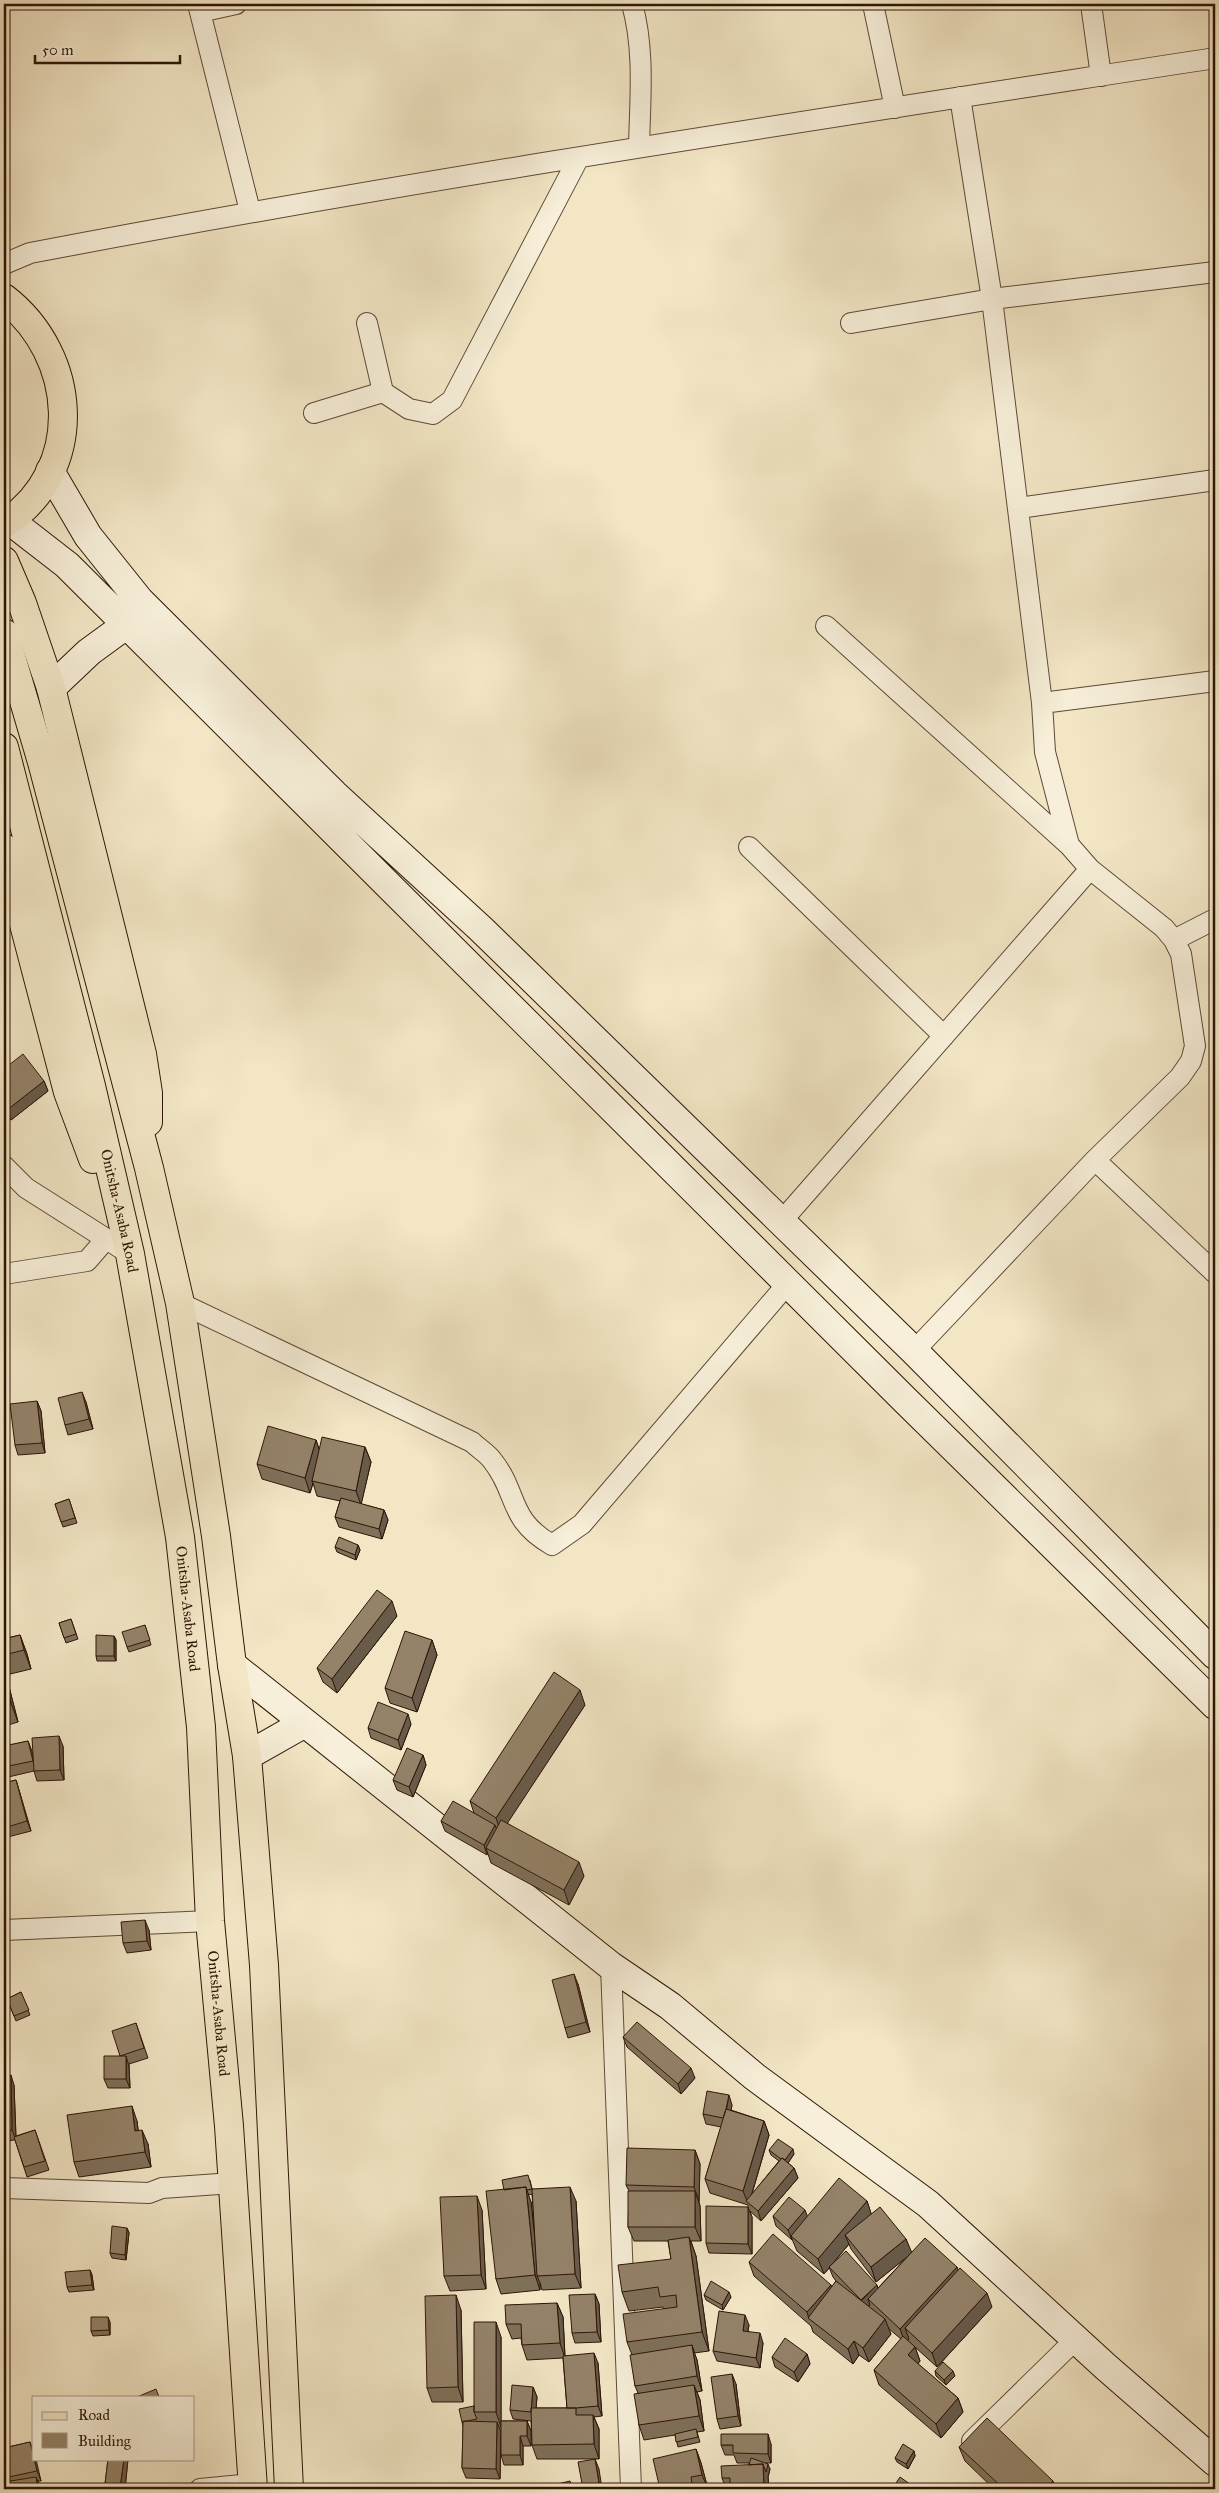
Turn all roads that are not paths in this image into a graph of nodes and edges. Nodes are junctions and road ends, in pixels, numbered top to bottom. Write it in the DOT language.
graph roads {
  1 [pos="236,4"];
  2 [pos="632,4"];
  3 [pos="873,4"];
  4 [pos="1091,4"];
  5 [pos="199,8"];
  6 [pos="1215,58"];
  7 [pos="1102,76"];
  8 [pos="960,97"];
  9 [pos="895,108"];
  10 [pos="639,147"];
  11 [pos="578,159"];
  12 [pos="250,212"];
  13 [pos="4,264"];
  14 [pos="1215,272"];
  15 [pos="4,298"];
  16 [pos="992,299"];
  17 [pos="851,322"];
  18 [pos="368,323"];
  19 [pos="383,392"];
  20 [pos="314,413"];
  21 [pos="50,471"];
  22 [pos="1215,480"];
  23 [pos="1019,508"];
  24 [pos="6,522"];
  25 [pos="4,561"];
  26 [pos="126,625"];
  27 [pos="826,626"];
  28 [pos="4,633"];
  29 [pos="1215,681"];
  30 [pos="51,688"];
  31 [pos="1042,703"];
  32 [pos="4,747"];
  33 [pos="1069,844"];
  34 [pos="749,847"];
  35 [pos="4,848"];
  36 [pos="1090,870"];
  37 [pos="1215,919"];
  38 [pos="1174,940"];
  39 [pos="944,1036"];
  40 [pos="1095,1160"];
  41 [pos="4,1166"];
  42 [pos="149,1168"];
  43 [pos="117,1196"];
  44 [pos="780,1223"];
  45 [pos="106,1240"];
  46 [pos="130,1254"];
  47 [pos="1215,1273"];
  48 [pos="4,1274"];
  49 [pos="788,1282"];
  50 [pos="180,1303"];
  51 [pos="914,1351"];
  52 [pos="1215,1655"];
  53 [pos="232,1665"];
  54 [pos="1215,1705"];
  55 [pos="306,1723"];
  56 [pos="246,1756"];
  57 [pos="210,1921"];
  58 [pos="4,1930"];
  59 [pos="611,1966"];
  60 [pos="272,2117"];
  61 [pos="229,2126"];
  62 [pos="233,2183"];
  63 [pos="4,2188"];
  64 [pos="1076,2339"];
  65 [pos="965,2448"];
  66 [pos="1215,2462"];
  67 [pos="253,2487"];
  68 [pos="200,2489"];
  69 [pos="289,2489"];
  70 [pos="631,2489"];
  1 -- 5 [label="street"];
  2 -- 10 [label="street"];
  3 -- 9 [label="street"];
  4 -- 7 [label="street"];
  5 -- 12 [label="street"];
  6 -- 7 [label="street"];
  7 -- 8 [label="street"];
  8 -- 9 [label="street"];
  8 -- 16 [label="street"];
  9 -- 10 [label="street"];
  10 -- 11 [label="street"];
  11 -- 12 [label="street"];
  11 -- 19 [label="street"];
  12 -- 13 [label="street"];
  14 -- 16 [label="street"];
  15 -- 21 [label="main road"];
  16 -- 17 [label="street"];
  16 -- 23 [label="street"];
  18 -- 19 [label="street"];
  19 -- 20 [label="street"];
  21 -- 24 [label="main road"];
  21 -- 44 [label="main road"];
  22 -- 23 [label="street"];
  23 -- 31 [label="street"];
  24 -- 26 [label="main road"];
  25 -- 30 [label="main road"];
  26 -- 30 [label="main road"];
  26 -- 49 [label="main road"];
  27 -- 33 [label="street"];
  28 -- 42 [label="main road"];
  29 -- 31 [label="street"];
  30 -- 42 [label="main road"];
  31 -- 33 [label="street"];
  32 -- 43 [label="main road, Onitsha-Asaba Road"];
  33 -- 36 [label="street"];
  34 -- 39 [label="street"];
  35 -- 43 [label="main road"];
  36 -- 38 [label="street"];
  36 -- 39 [label="street"];
  37 -- 38 [label="street"];
  38 -- 40 [label="street"];
  39 -- 44 [label="street"];
  40 -- 47 [label="street"];
  40 -- 51 [label="street"];
  41 -- 45 [label="street"];
  42 -- 50 [label="main road"];
  43 -- 46 [label="main road, Onitsha-Asaba Road"];
  44 -- 51 [label="main road"];
  45 -- 46 [label="street"];
  45 -- 48 [label="street"];
  46 -- 57 [label="main road, Onitsha-Asaba Road"];
  49 -- 50 [label="street"];
  49 -- 54 [label="main road"];
  50 -- 53 [label="main road"];
  51 -- 52 [label="main road"];
  53 -- 55 [label="main road"];
  53 -- 56 [label="main road"];
  55 -- 56 [label="main road"];
  55 -- 59 [label="main road"];
  56 -- 60 [label="main road"];
  57 -- 58 [label="street"];
  57 -- 61 [label="main road, Onitsha-Asaba Road"];
  59 -- 64 [label="main road"];
  59 -- 70 [label="street"];
  60 -- 61 [label="main road"];
  60 -- 69 [label="main road"];
  61 -- 62 [label="main road, Onitsha-Asaba Road"];
  62 -- 63 [label="street"];
  62 -- 67 [label="main road, Onitsha-Asaba Road"];
  64 -- 65 [label="street"];
  64 -- 66 [label="main road"];
  67 -- 68 [label="street"];
}
